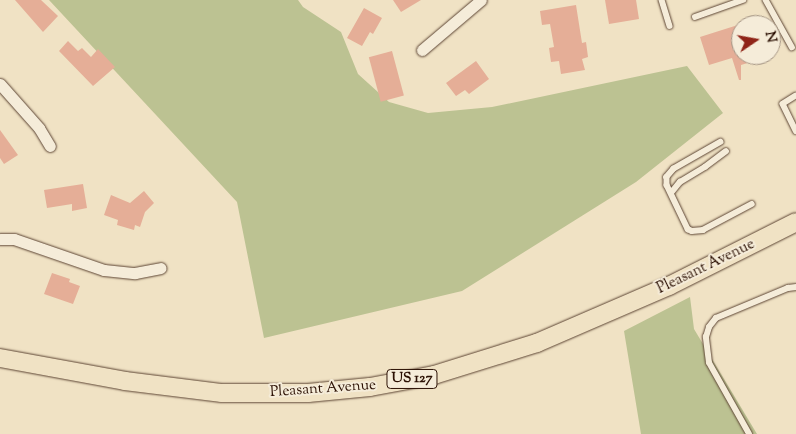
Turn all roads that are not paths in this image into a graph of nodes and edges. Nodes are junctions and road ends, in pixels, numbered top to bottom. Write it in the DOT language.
graph roads {
  1 [pos="481,0"];
  2 [pos="662,0"];
  3 [pos="743,0"];
  4 [pos="766,0"];
  5 [pos="695,17"];
  6 [pos="670,26"];
  7 [pos="792,47"];
  8 [pos="422,50"];
  9 [pos="0,84"];
  10 [pos="796,96"];
  11 [pos="796,131"];
  12 [pos="722,142"];
  13 [pos="50,146"];
  14 [pos="726,151"];
  15 [pos="671,193"];
  16 [pos="752,204"];
  17 [pos="796,222"];
  18 [pos="0,238"];
  19 [pos="161,268"];
  20 [pos="796,287"];
  21 [pos="0,358"];
  22 [pos="748,434"];
  1 -- 8 [label="street"];
  2 -- 6 [label="lane"];
  3 -- 5 [label="lane"];
  4 -- 7 [label="lane"];
  9 -- 13 [label="street"];
  10 -- 11 [label="lane"];
  12 -- 15 [label="lane"];
  14 -- 15 [label="lane"];
  15 -- 16 [label="lane"];
  17 -- 21 [label="main road, Pleasant Avenue / US 127"];
  18 -- 19 [label="street"];
  20 -- 22 [label="lane"];
}
